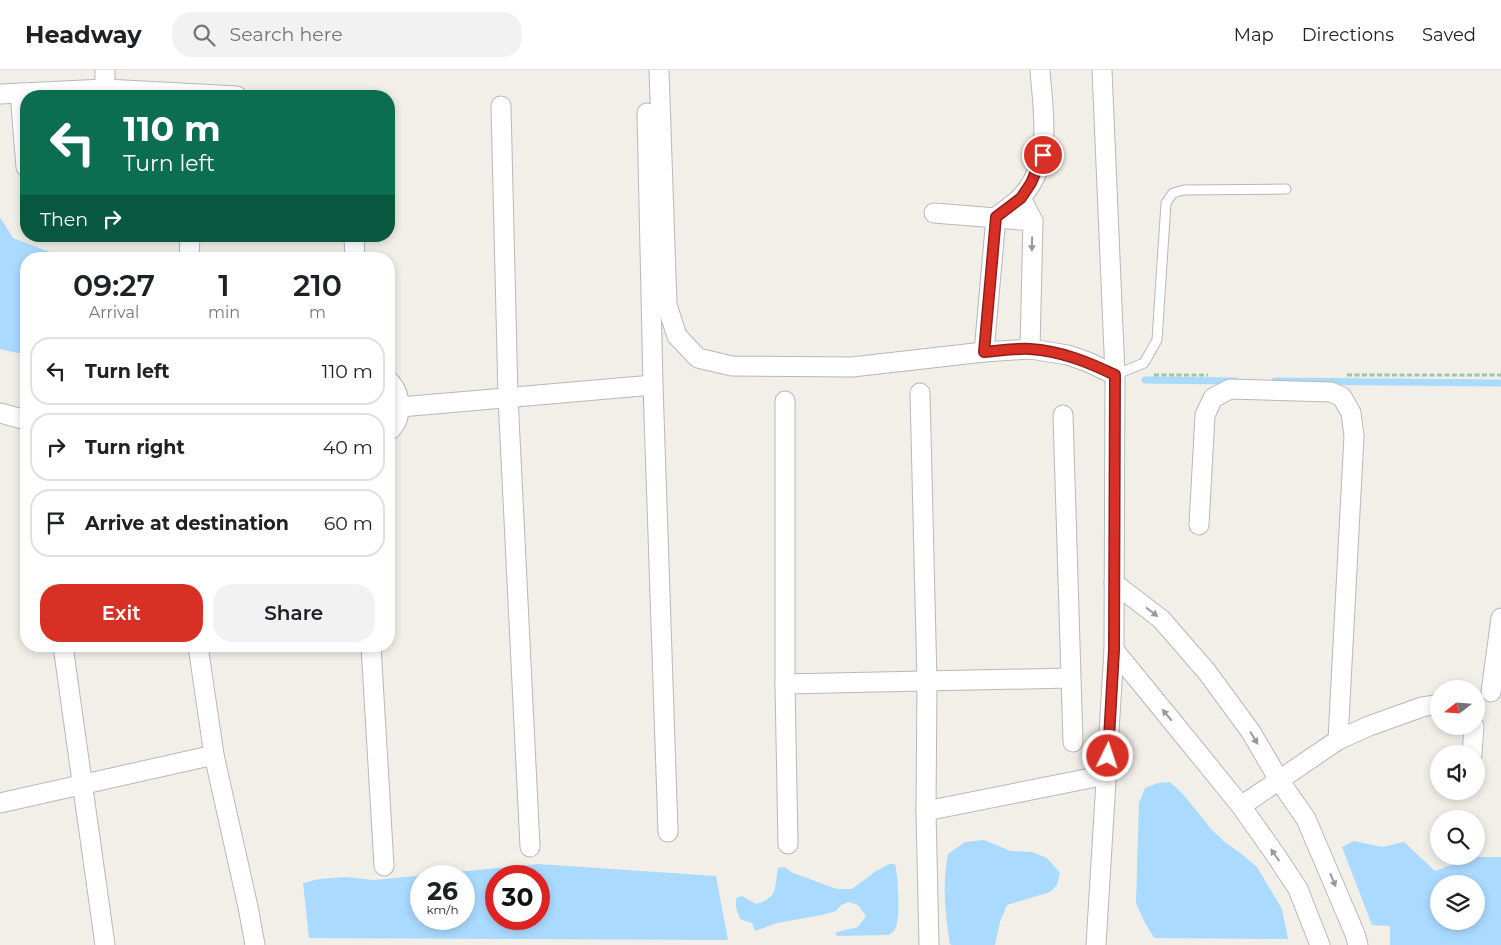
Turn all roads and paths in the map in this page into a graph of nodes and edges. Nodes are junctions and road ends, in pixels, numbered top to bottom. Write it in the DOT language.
graph roads {
  1 [pos="105,70"];
  2 [pos="658,70"];
  3 [pos="1040,70"];
  4 [pos="1102,70"];
  5 [pos="105,89"];
  6 [pos="84,90"];
  7 [pos="120,90"];
  8 [pos="20,93"];
  9 [pos="0,94"];
  10 [pos="501,106"];
  11 [pos="647,113"];
  12 [pos="1286,189"];
  13 [pos="1021,198"];
  14 [pos="934,212"];
  15 [pos="996,217"];
  16 [pos="1033,221"];
  17 [pos="1030,349"];
  18 [pos="984,352"];
  19 [pos="1115,375"];
  20 [pos="652,385"];
  21 [pos="395,390"];
  22 [pos="920,393"];
  23 [pos="508,397"];
  24 [pos="785,401"];
  25 [pos="400,407"];
  26 [pos="0,413"];
  27 [pos="1063,415"];
  28 [pos="20,418"];
  29 [pos="395,423"];
  30 [pos="1199,524"];
  31 [pos="1114,583"];
  32 [pos="1501,618"];
  33 [pos="1114,650"];
  34 [pos="64,652"];
  35 [pos="199,652"];
  36 [pos="370,652"];
  37 [pos="1070,678"];
  38 [pos="927,681"];
  39 [pos="785,684"];
  40 [pos="1489,693"];
  41 [pos="1430,706"];
  42 [pos="1338,740"];
  43 [pos="1073,742"];
  44 [pos="214,755"];
  45 [pos="1106,775"];
  46 [pos="1279,780"];
  47 [pos="82,785"];
  48 [pos="0,803"];
  49 [pos="1241,806"];
  50 [pos="926,811"];
  51 [pos="668,832"];
  52 [pos="788,844"];
  53 [pos="530,847"];
  54 [pos="384,866"];
  55 [pos="105,945"];
  56 [pos="255,945"];
  57 [pos="929,945"];
  58 [pos="1096,945"];
  59 [pos="1320,945"];
  60 [pos="1358,945"];
  1 -- 5 [label="street"];
  2 -- 18 [label="street"];
  3 -- 13 [label="street"];
  4 -- 19 [label="street"];
  5 -- 6 [label="street"];
  5 -- 7 [label="street"];
  8 -- 9 [label="street"];
  10 -- 23 [label="street"];
  11 -- 20 [label="street"];
  12 -- 19 [label="lane"];
  13 -- 15 [label="street"];
  13 -- 16 [label="street"];
  14 -- 15 [label="street"];
  15 -- 16 [label="street"];
  15 -- 18 [label="street"];
  16 -- 17 [label="street, one-way"];
  17 -- 18 [label="street"];
  17 -- 19 [label="street"];
  19 -- 31 [label="street"];
  20 -- 23 [label="street"];
  20 -- 51 [label="street"];
  21 -- 25 [label="street"];
  22 -- 38 [label="street"];
  23 -- 25 [label="street"];
  23 -- 53 [label="street"];
  24 -- 39 [label="street"];
  25 -- 29 [label="street"];
  26 -- 28 [label="street"];
  27 -- 37 [label="street"];
  30 -- 42 [label="street"];
  31 -- 33 [label="street"];
  31 -- 46 [label="street, one-way"];
  32 -- 40 [label="street"];
  33 -- 45 [label="street"];
  49 -- 33 [label="street, one-way"];
  34 -- 47 [label="street"];
  35 -- 44 [label="street"];
  36 -- 54 [label="street"];
  37 -- 38 [label="street"];
  37 -- 43 [label="street"];
  38 -- 39 [label="street"];
  38 -- 50 [label="street"];
  39 -- 52 [label="street"];
  41 -- 42 [label="street"];
  42 -- 46 [label="street"];
  44 -- 47 [label="street"];
  44 -- 56 [label="street"];
  45 -- 50 [label="street"];
  45 -- 58 [label="street"];
  46 -- 49 [label="street"];
  46 -- 60 [label="street, one-way"];
  47 -- 48 [label="street"];
  47 -- 55 [label="street"];
  59 -- 49 [label="street, one-way"];
  50 -- 57 [label="street"];
}
